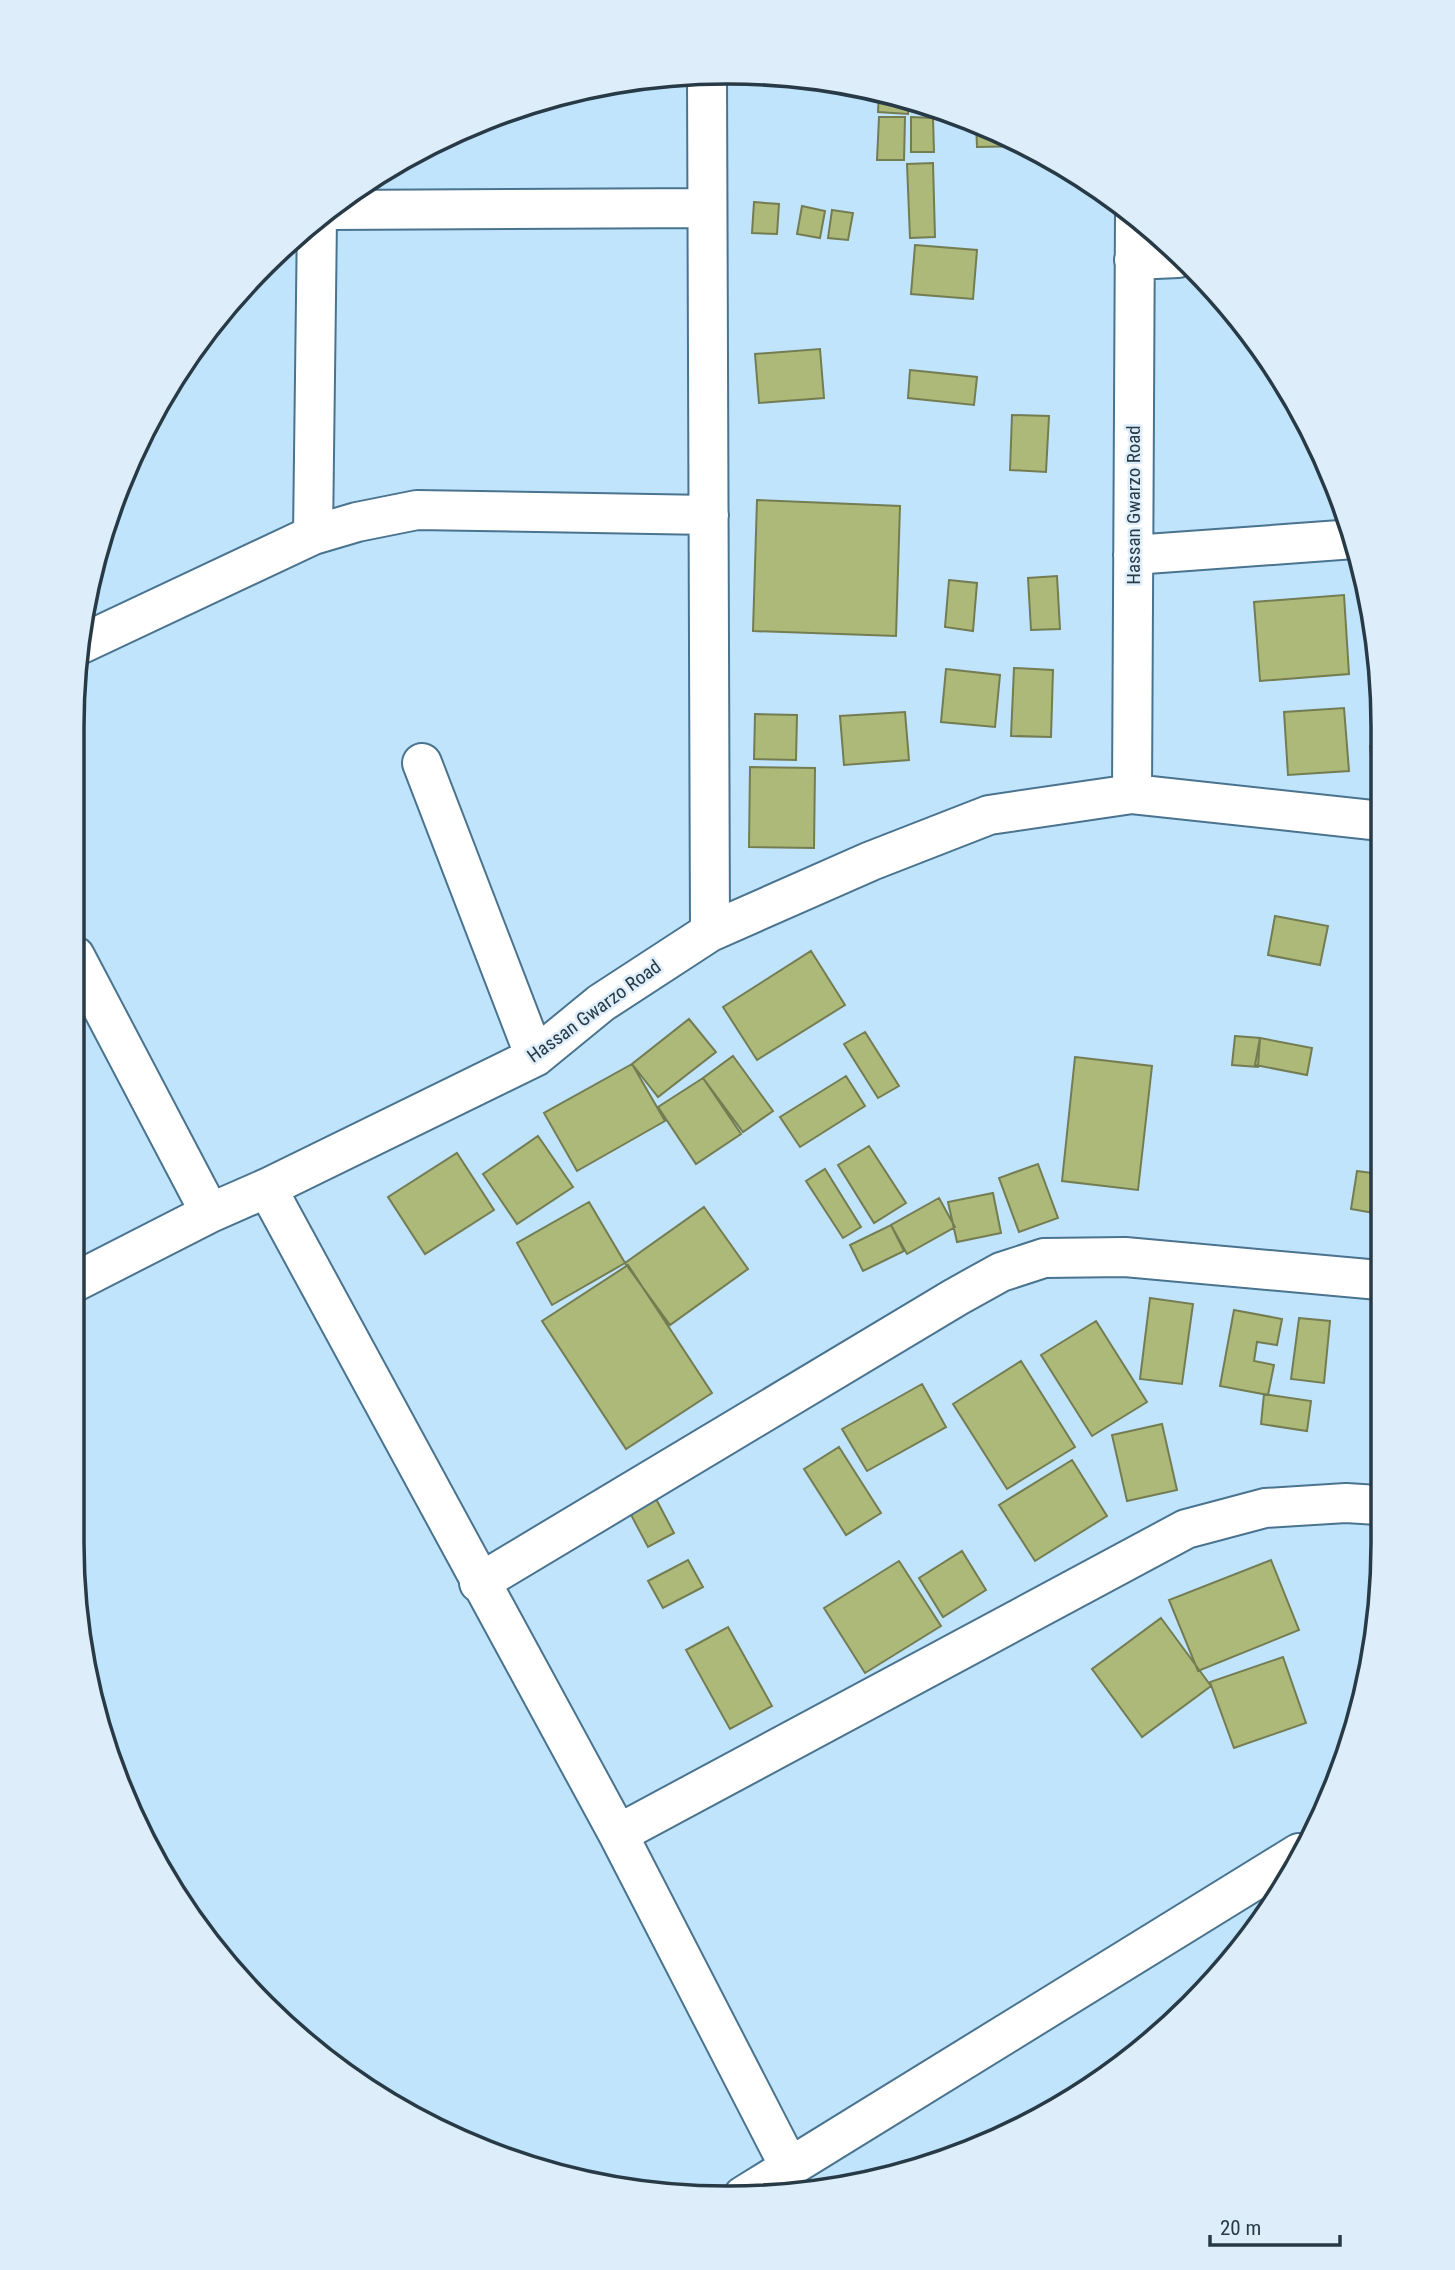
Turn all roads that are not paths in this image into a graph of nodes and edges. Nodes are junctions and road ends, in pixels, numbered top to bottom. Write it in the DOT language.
graph roads {
  1 [pos="707,84"];
  2 [pos="707,208"];
  3 [pos="346,210"];
  4 [pos="1135,230"];
  5 [pos="317,233"];
  6 [pos="1168,258"];
  7 [pos="1134,260"];
  8 [pos="709,516"];
  9 [pos="313,535"];
  10 [pos="1343,540"];
  11 [pos="1133,555"];
  12 [pos="91,640"];
  13 [pos="422,763"];
  14 [pos="1132,794"];
  15 [pos="1371,820"];
  16 [pos="710,932"];
  17 [pos="84,973"];
  18 [pos="535,1057"];
  19 [pos="267,1188"];
  20 [pos="210,1213"];
  21 [pos="84,1277"];
  22 [pos="1371,1279"];
  23 [pos="1371,1505"];
  24 [pos="479,1583"];
  25 [pos="618,1834"];
  26 [pos="1287,1860"];
  27 [pos="789,2166"];
  28 [pos="759,2185"];
  1 -- 2 [label="street"];
  2 -- 3 [label="street"];
  2 -- 8 [label="street"];
  4 -- 7 [label="street, Hassan Gwarzo Road"];
  5 -- 9 [label="street"];
  6 -- 7 [label="street"];
  7 -- 11 [label="street, Hassan Gwarzo Road"];
  8 -- 9 [label="street"];
  8 -- 16 [label="street"];
  9 -- 12 [label="street"];
  10 -- 11 [label="street"];
  11 -- 14 [label="street, Hassan Gwarzo Road"];
  13 -- 18 [label="street"];
  14 -- 15 [label="street, Hassan Gwarzo Road"];
  14 -- 16 [label="street, Hassan Gwarzo Road"];
  16 -- 18 [label="street, Hassan Gwarzo Road"];
  17 -- 20 [label="street"];
  18 -- 19 [label="street, Hassan Gwarzo Road"];
  19 -- 20 [label="street, Hassan Gwarzo Road"];
  19 -- 24 [label="street"];
  20 -- 21 [label="street, Hassan Gwarzo Road"];
  22 -- 24 [label="street"];
  23 -- 25 [label="street"];
  24 -- 25 [label="street"];
  25 -- 27 [label="street"];
  26 -- 27 [label="street"];
  27 -- 28 [label="street"];
}
